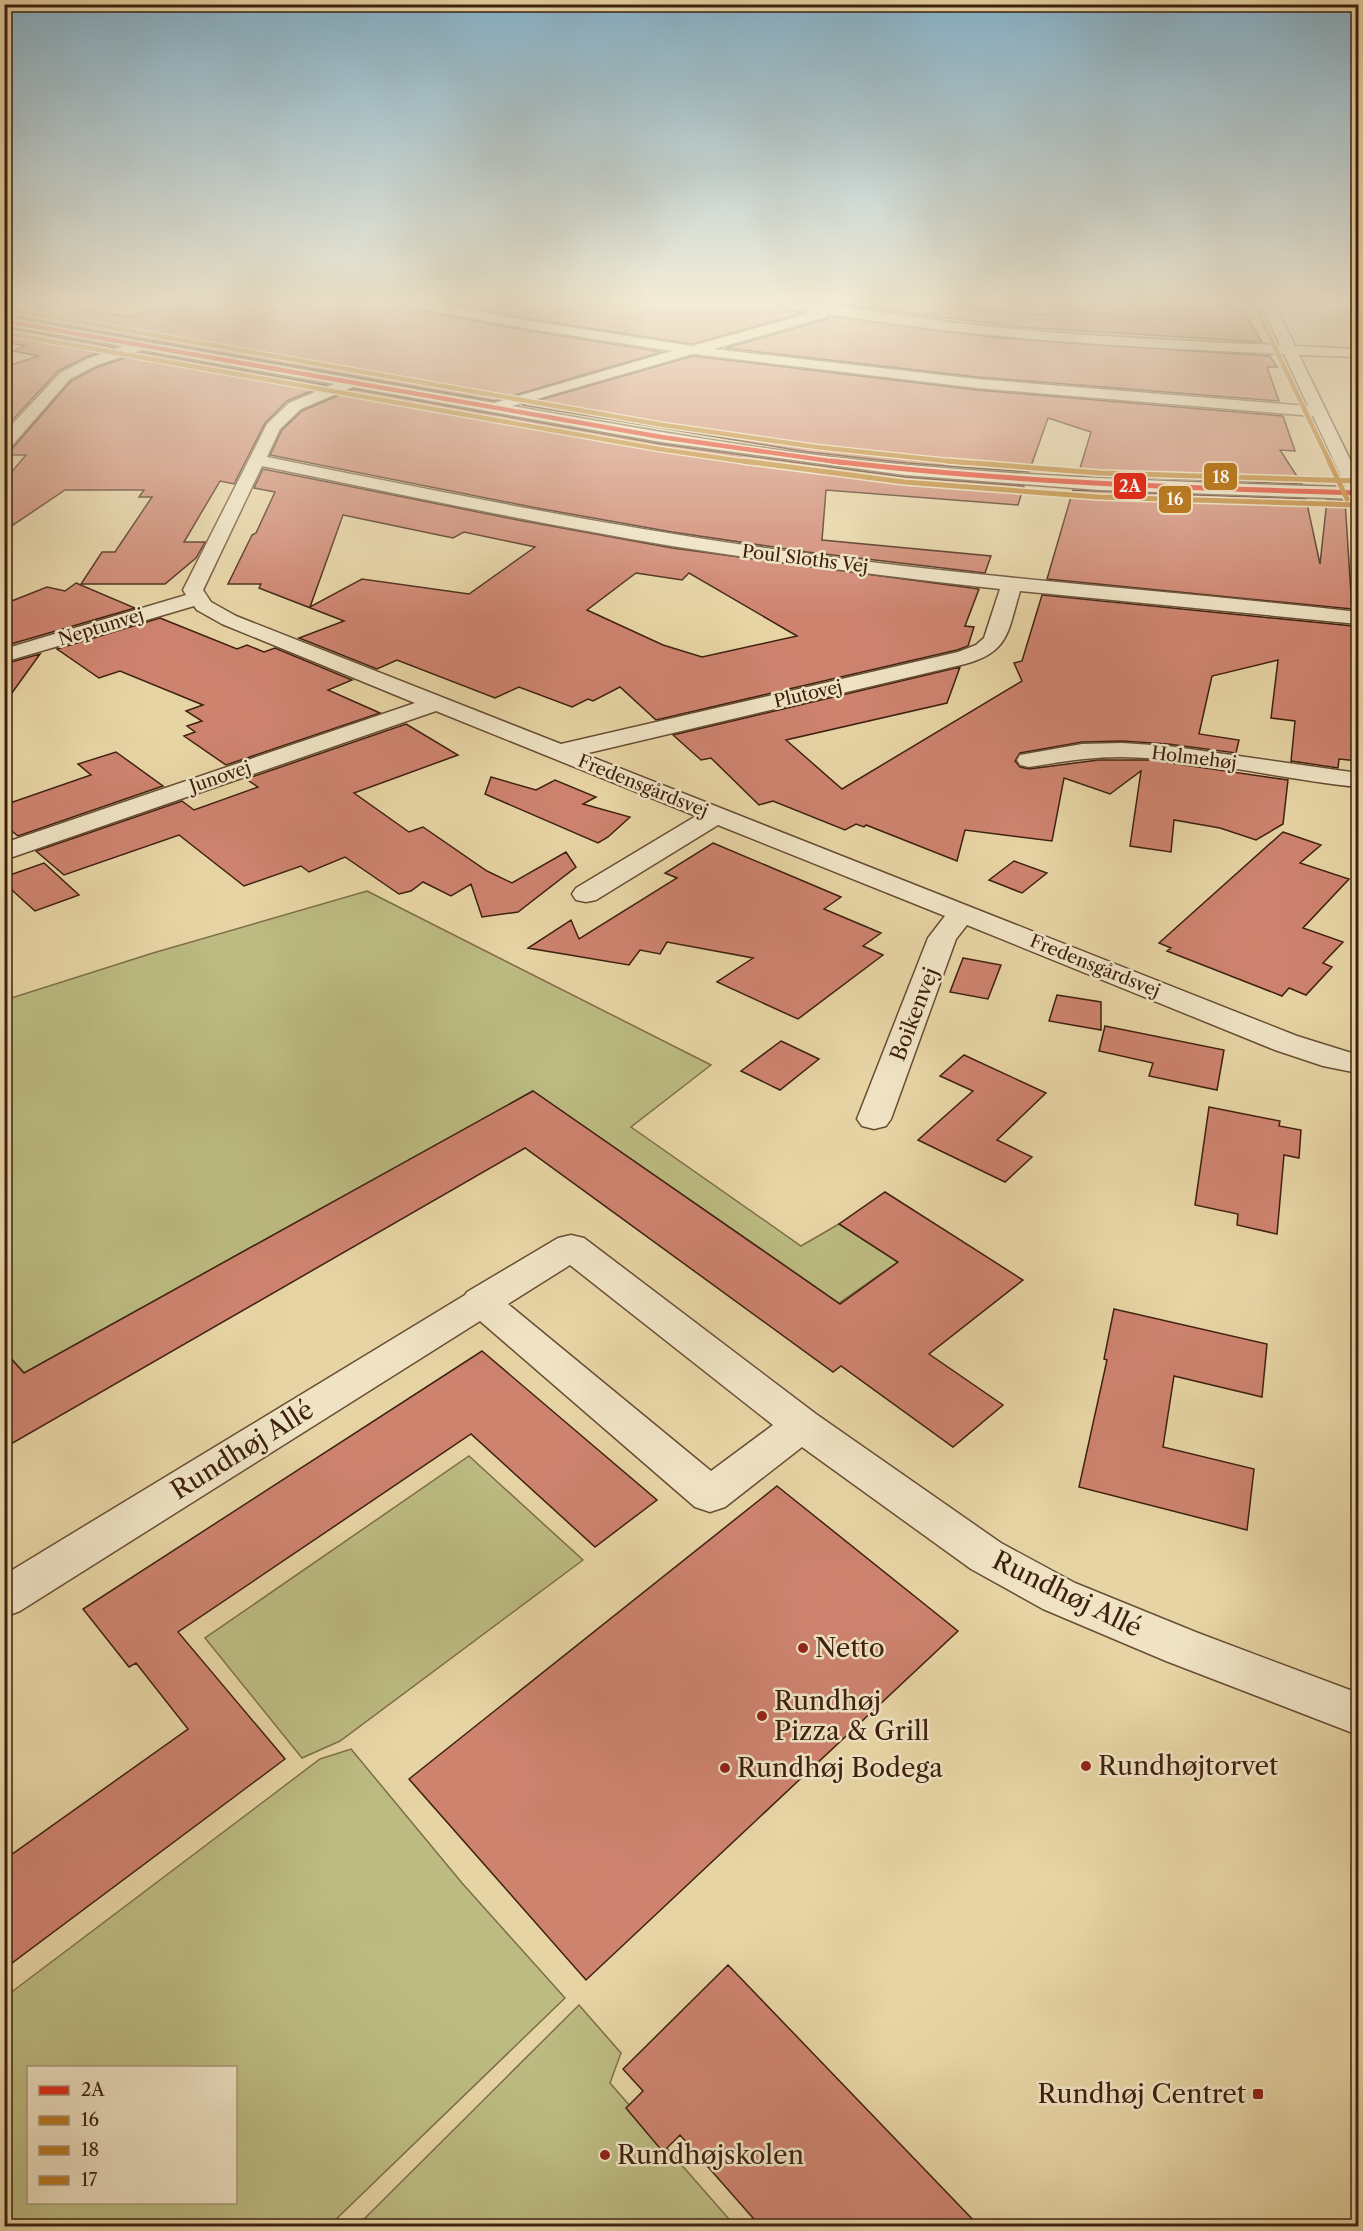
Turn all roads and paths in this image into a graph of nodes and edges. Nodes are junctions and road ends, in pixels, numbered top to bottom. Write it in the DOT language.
graph roads {
  1 [pos="37,407"];
  2 [pos="294,407"];
  3 [pos="493,407"];
  4 [pos="1261,407"];
  5 [pos="1316,407"];
  6 [pos="1318,412"];
  7 [pos="4,444"];
  8 [pos="257,460"];
  9 [pos="1358,493"];
  10 [pos="1012,583"];
  11 [pos="198,598"];
  12 [pos="1359,618"];
  13 [pos="4,656"];
  14 [pos="436,703"];
  15 [pos="560,752"];
  16 [pos="1029,760"];
  17 [pos="1359,780"];
  18 [pos="716,814"];
  19 [pos="4,852"];
  20 [pos="586,894"];
  21 [pos="962,913"];
  22 [pos="1359,1064"];
  23 [pos="874,1119"];
  24 [pos="480,1301"];
  25 [pos="802,1425"];
  26 [pos="4,1598"];
  27 [pos="1359,1714"];
  1 -- 7 [label="street"];
  2 -- 8 [label="street"];
  3 -- 9 [label="street"];
  4 -- 6 [label="street"];
  5 -- 6 [label="street"];
  6 -- 9 [label="street"];
  8 -- 10 [label="street, Poul Sloths Vej"];
  8 -- 11 [label="street"];
  10 -- 12 [label="street, Poul Sloths Vej"];
  10 -- 15 [label="street, Plutovej"];
  11 -- 13 [label="street, Neptunvej"];
  11 -- 14 [label="street, Fredensgårdsvej"];
  14 -- 15 [label="street, Fredensgårdsvej"];
  14 -- 19 [label="street, Junovej"];
  15 -- 18 [label="street, Fredensgårdsvej"];
  16 -- 17 [label="street, Holmehøj"];
  18 -- 20 [label="street"];
  18 -- 21 [label="street, Fredensgårdsvej"];
  21 -- 22 [label="street, Fredensgårdsvej"];
  21 -- 23 [label="street, Boikenvej"];
  24 -- 25 [label="street, Rundhøj Allé"];
  24 -- 25 [label="street"];
  24 -- 26 [label="street, Rundhøj Allé"];
  25 -- 27 [label="street, Rundhøj Allé"];
}
